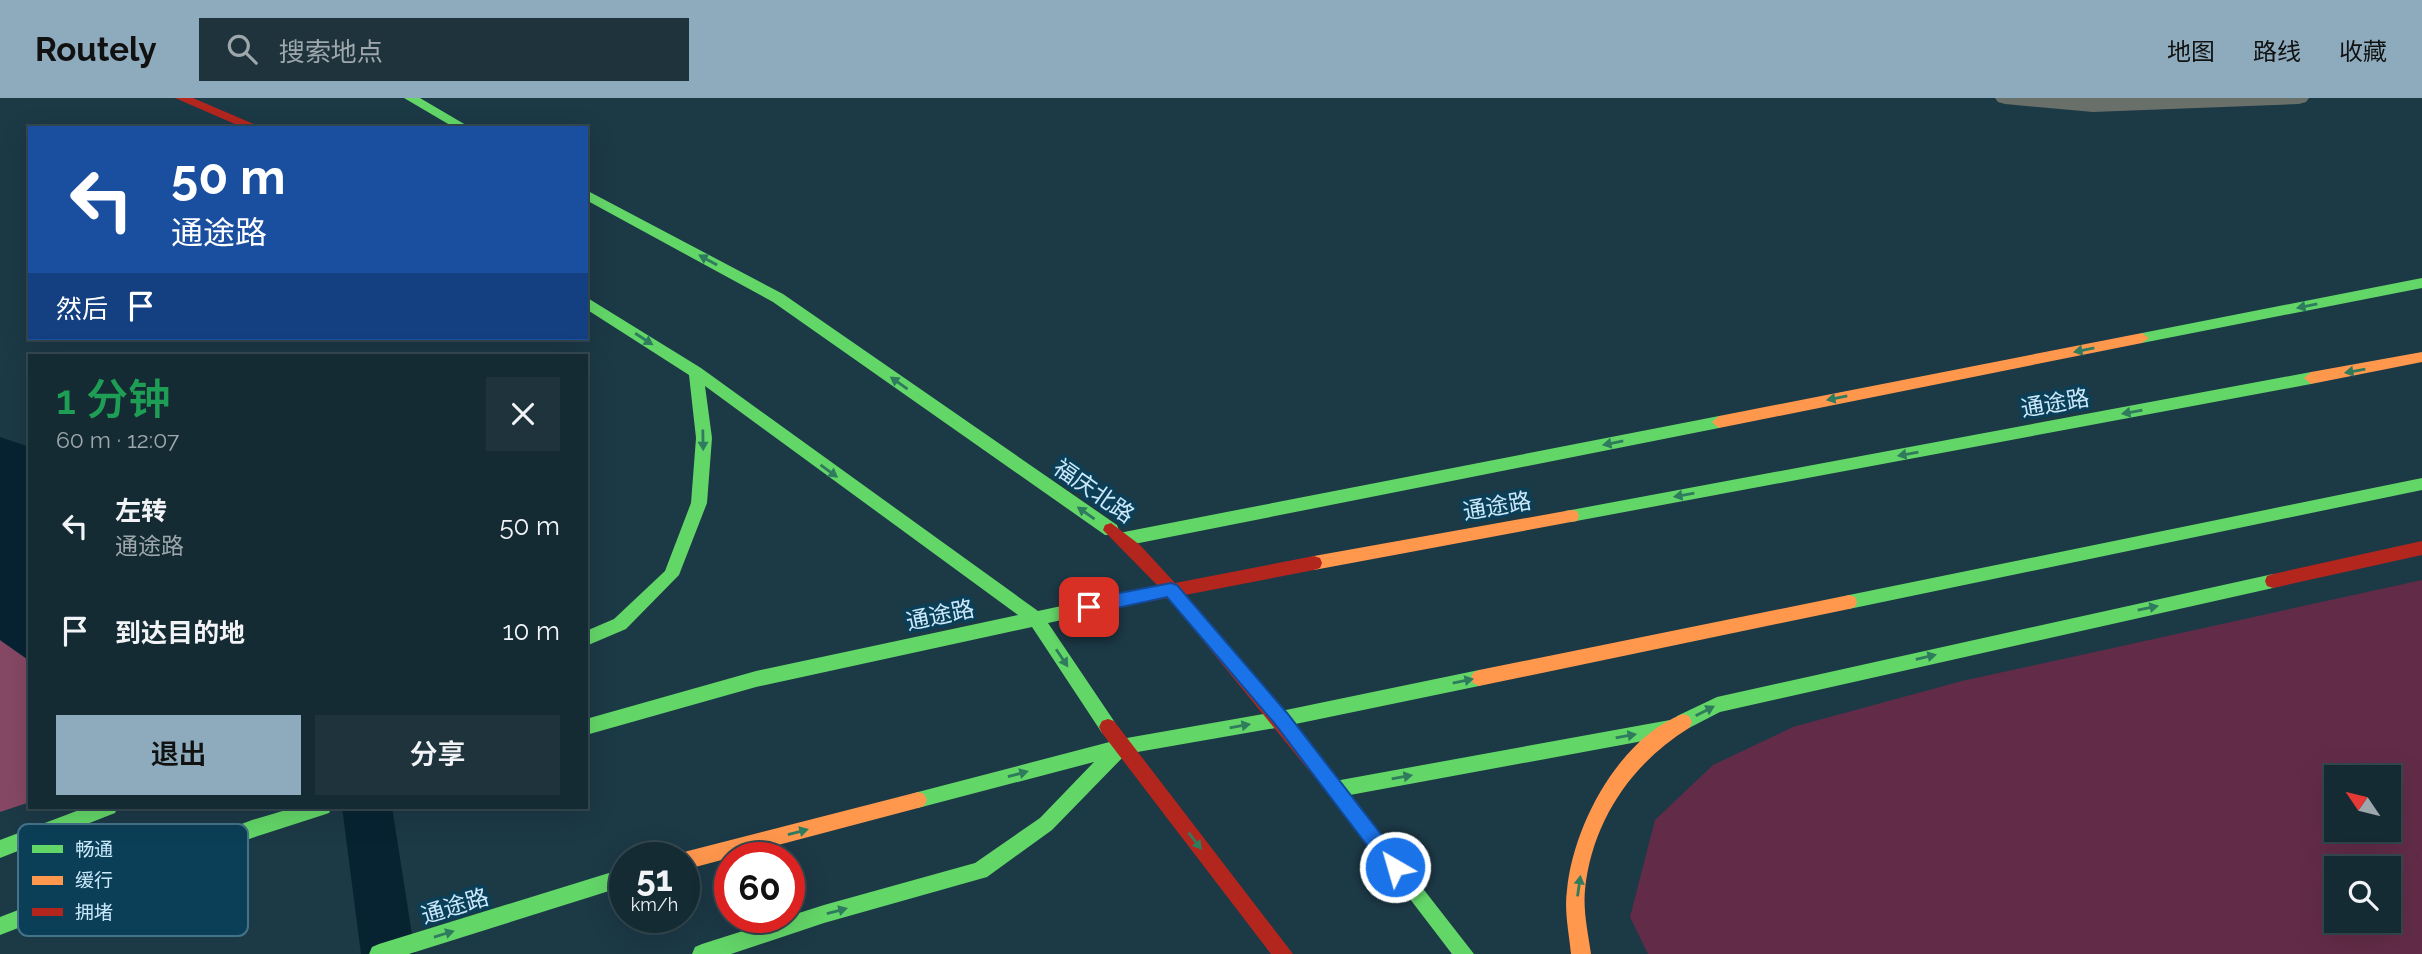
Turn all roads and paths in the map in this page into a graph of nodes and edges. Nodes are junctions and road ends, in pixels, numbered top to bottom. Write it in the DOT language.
graph roads {
  1 [pos="181,98"];
  2 [pos="410,98"];
  3 [pos="2005,98"];
  4 [pos="2299,98"];
  5 [pos="2031,99"];
  6 [pos="252,126"];
  7 [pos="461,126"];
  8 [pos="588,195"];
  9 [pos="2422,283"];
  10 [pos="588,303"];
  11 [pos="2422,357"];
  12 [pos="696,372"];
  13 [pos="2422,484"];
  14 [pos="1124,539"];
  15 [pos="2422,548"];
  16 [pos="1171,590"];
  17 [pos="1035,618"];
  18 [pos="588,638"];
  19 [pos="1281,719"];
  20 [pos="588,726"];
  21 [pos="1674,727"];
  22 [pos="1121,747"];
  23 [pos="1335,789"];
  24 [pos="104,809"];
  25 [pos="317,809"];
  26 [pos="65,824"];
  27 [pos="248,831"];
  28 [pos="18,842"];
  29 [pos="0,849"];
  30 [pos="700,857"];
  31 [pos="609,882"];
  32 [pos="18,919"];
  33 [pos="0,926"];
  34 [pos="379,954"];
  35 [pos="702,954"];
  36 [pos="1283,954"];
  37 [pos="1464,954"];
  38 [pos="1581,954"];
  1 -- 6 [label="main road"];
  2 -- 7 [label="main road"];
  3 -- 5 [label="lane"];
  4 -- 5 [label="lane"];
  14 -- 8 [label="main road, 福庆北路, one-way"];
  9 -- 14 [label="main road, one-way"];
  10 -- 12 [label="main road, one-way"];
  11 -- 16 [label="main road, 通途路, one-way"];
  12 -- 17 [label="main road, one-way"];
  12 -- 18 [label="main road, one-way"];
  19 -- 13 [label="main road, one-way"];
  14 -- 16 [label="main road, 福庆北路"];
  21 -- 15 [label="main road, one-way"];
  16 -- 17 [label="main road, 通途路"];
  16 -- 19 [label="main road, 福庆北路"];
  17 -- 20 [label="main road, 通途路"];
  17 -- 22 [label="main road, one-way"];
  22 -- 19 [label="main road, one-way"];
  19 -- 23 [label="main road, 福庆北路"];
  23 -- 21 [label="main road, one-way"];
  38 -- 21 [label="main road, one-way"];
  30 -- 22 [label="main road, one-way"];
  35 -- 22 [label="main road, one-way"];
  22 -- 36 [label="main road, one-way"];
  23 -- 37 [label="main road, 福庆北路"];
  24 -- 26 [label="main road"];
  25 -- 27 [label="main road"];
  28 -- 29 [label="main road"];
  34 -- 31 [label="main road, 通途路, one-way"];
  32 -- 33 [label="main road"];
}
